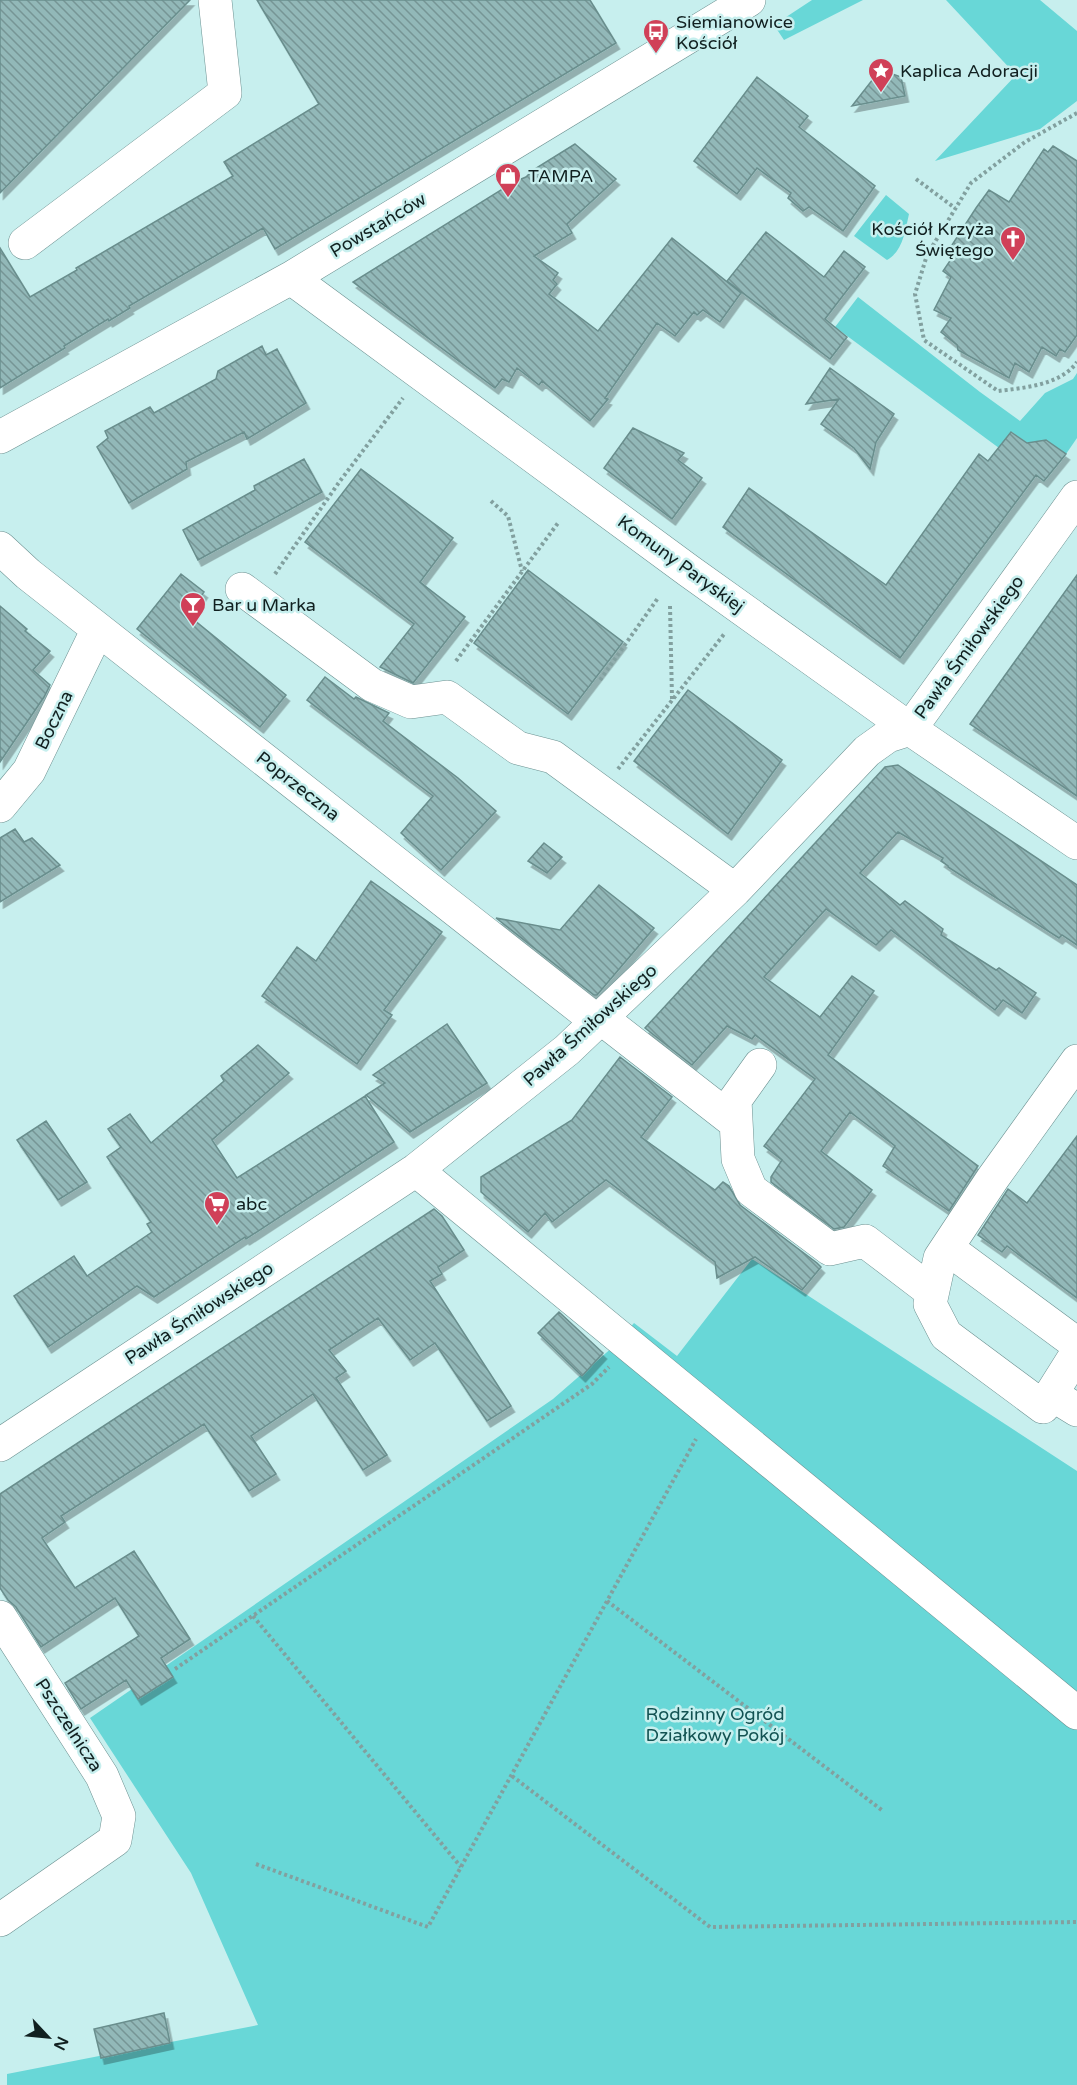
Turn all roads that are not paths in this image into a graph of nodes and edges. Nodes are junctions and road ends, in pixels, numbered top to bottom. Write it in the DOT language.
graph roads {
  1 [pos="215,0"];
  2 [pos="748,0"];
  3 [pos="26,243"];
  4 [pos="291,278"];
  5 [pos="0,437"];
  6 [pos="1077,497"];
  7 [pos="0,548"];
  8 [pos="249,595"];
  9 [pos="99,629"];
  10 [pos="910,729"];
  11 [pos="0,806"];
  12 [pos="1077,843"];
  13 [pos="735,890"];
  14 [pos="600,1020"];
  15 [pos="1077,1061"];
  16 [pos="760,1065"];
  17 [pos="736,1124"];
  18 [pos="416,1170"];
  19 [pos="947,1248"];
  20 [pos="932,1292"];
  21 [pos="1077,1344"];
  22 [pos="1077,1353"];
  23 [pos="1064,1402"];
  24 [pos="0,1445"];
  25 [pos="0,1617"];
  26 [pos="1077,1713"];
  27 [pos="0,1920"];
  1 -- 3 [label="street"];
  2 -- 4 [label="street, Powstańców"];
  4 -- 5 [label="street, Powstańców"];
  4 -- 10 [label="street, Komuny Paryskiej"];
  6 -- 10 [label="street, Pawła Śmiłowskiego"];
  7 -- 9 [label="street, Poprzeczna"];
  8 -- 13 [label="street"];
  9 -- 11 [label="street, Boczna"];
  9 -- 14 [label="street, Poprzeczna"];
  10 -- 12 [label="street, Komuny Paryskiej"];
  10 -- 13 [label="street, Pawła Śmiłowskiego"];
  13 -- 14 [label="street, Pawła Śmiłowskiego"];
  14 -- 17 [label="street, Poprzeczna"];
  14 -- 18 [label="street, Pawła Śmiłowskiego"];
  15 -- 19 [label="street"];
  16 -- 17 [label="street"];
  17 -- 20 [label="street"];
  18 -- 24 [label="street, Pawła Śmiłowskiego"];
  18 -- 26 [label="street"];
  19 -- 20 [label="street"];
  19 -- 21 [label="street"];
  20 -- 23 [label="street"];
  22 -- 23 [label="street"];
  25 -- 27 [label="street, Pszczelnicza"];
}
